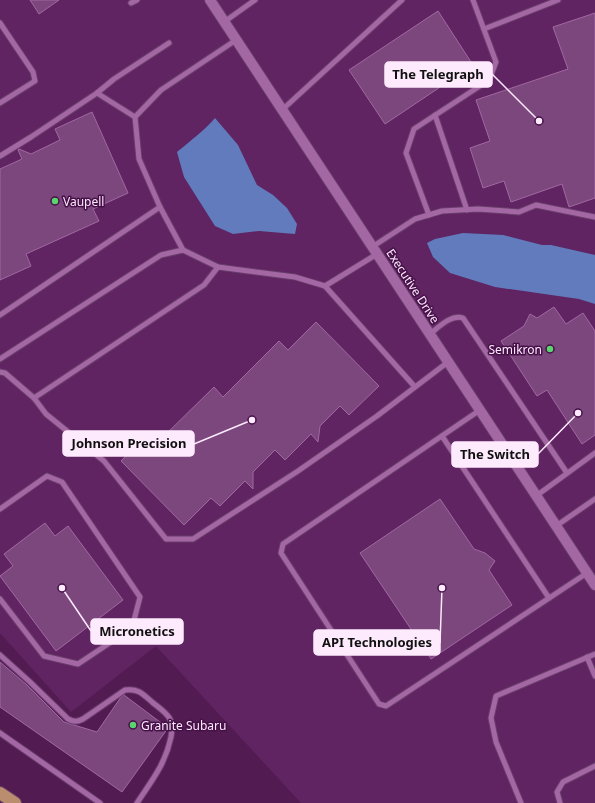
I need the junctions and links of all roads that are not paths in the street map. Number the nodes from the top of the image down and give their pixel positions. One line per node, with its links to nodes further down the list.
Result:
1 (210, 0): 6 (street, Executive Drive)
2 (255, 0): 6 (lane)
3 (402, 0): 13 (lane)
4 (474, 0): 8 (lane)
5 (558, 0): 8 (lane)
6 (224, 22): 9 (street, Executive Drive)
7 (0, 23): 12 (lane)
8 (484, 29): 14 (lane)
9 (236, 40): 13 (street, Executive Drive); 15 (lane)
10 (169, 43): 11 (lane)
11 (97, 93): 15 (lane); 16 (lane)
12 (0, 103)
13 (282, 110): 22 (street, Executive Drive)
14 (435, 115): 18 (lane); 19 (lane)
15 (135, 117): 17 (lane)
16 (0, 156)
17 (160, 207): 21 (lane); 25 (lane)
18 (467, 210): 19 (lane); 20 (lane)
19 (429, 215): 22 (lane)
20 (595, 217)
21 (183, 250): 23 (lane); 27 (lane)
22 (375, 250): 24 (lane); 26 (street, Executive Drive)
23 (218, 267): 24 (lane); 31 (lane)
24 (325, 286): 30 (lane)
25 (0, 315)
26 (430, 334): 28 (street, Executive Drive); 35 (lane)
27 (0, 359)
28 (448, 362): 30 (lane); 32 (street, Executive Drive)
29 (0, 372): 31 (lane)
30 (415, 387): 31 (lane)
31 (34, 398)
32 (480, 410): 33 (lane); 36 (street, Executive Drive)
33 (442, 436): 42 (lane); 42 (lane)
34 (595, 453): 35 (lane)
35 (567, 473): 36 (lane)
36 (536, 496): 39 (street, Executive Drive)
37 (595, 499): 39 (lane)
38 (0, 509): 43 (lane)
39 (556, 526): 40 (street, Executive Drive)
40 (587, 573): 41 (street, Executive Drive); 42 (lane)
41 (595, 585)
42 (549, 598)
43 (0, 599)
44 (595, 654): 46 (lane)
45 (0, 655): 53 (lane)
46 (587, 658): 47 (lane); 54 (lane)
47 (595, 676)
48 (0, 733): 52 (lane)
49 (595, 766): 55 (lane)
50 (0, 793): 51 (main road)
51 (14, 803)
52 (100, 803)
53 (137, 803)
54 (521, 803)
55 (560, 803)

